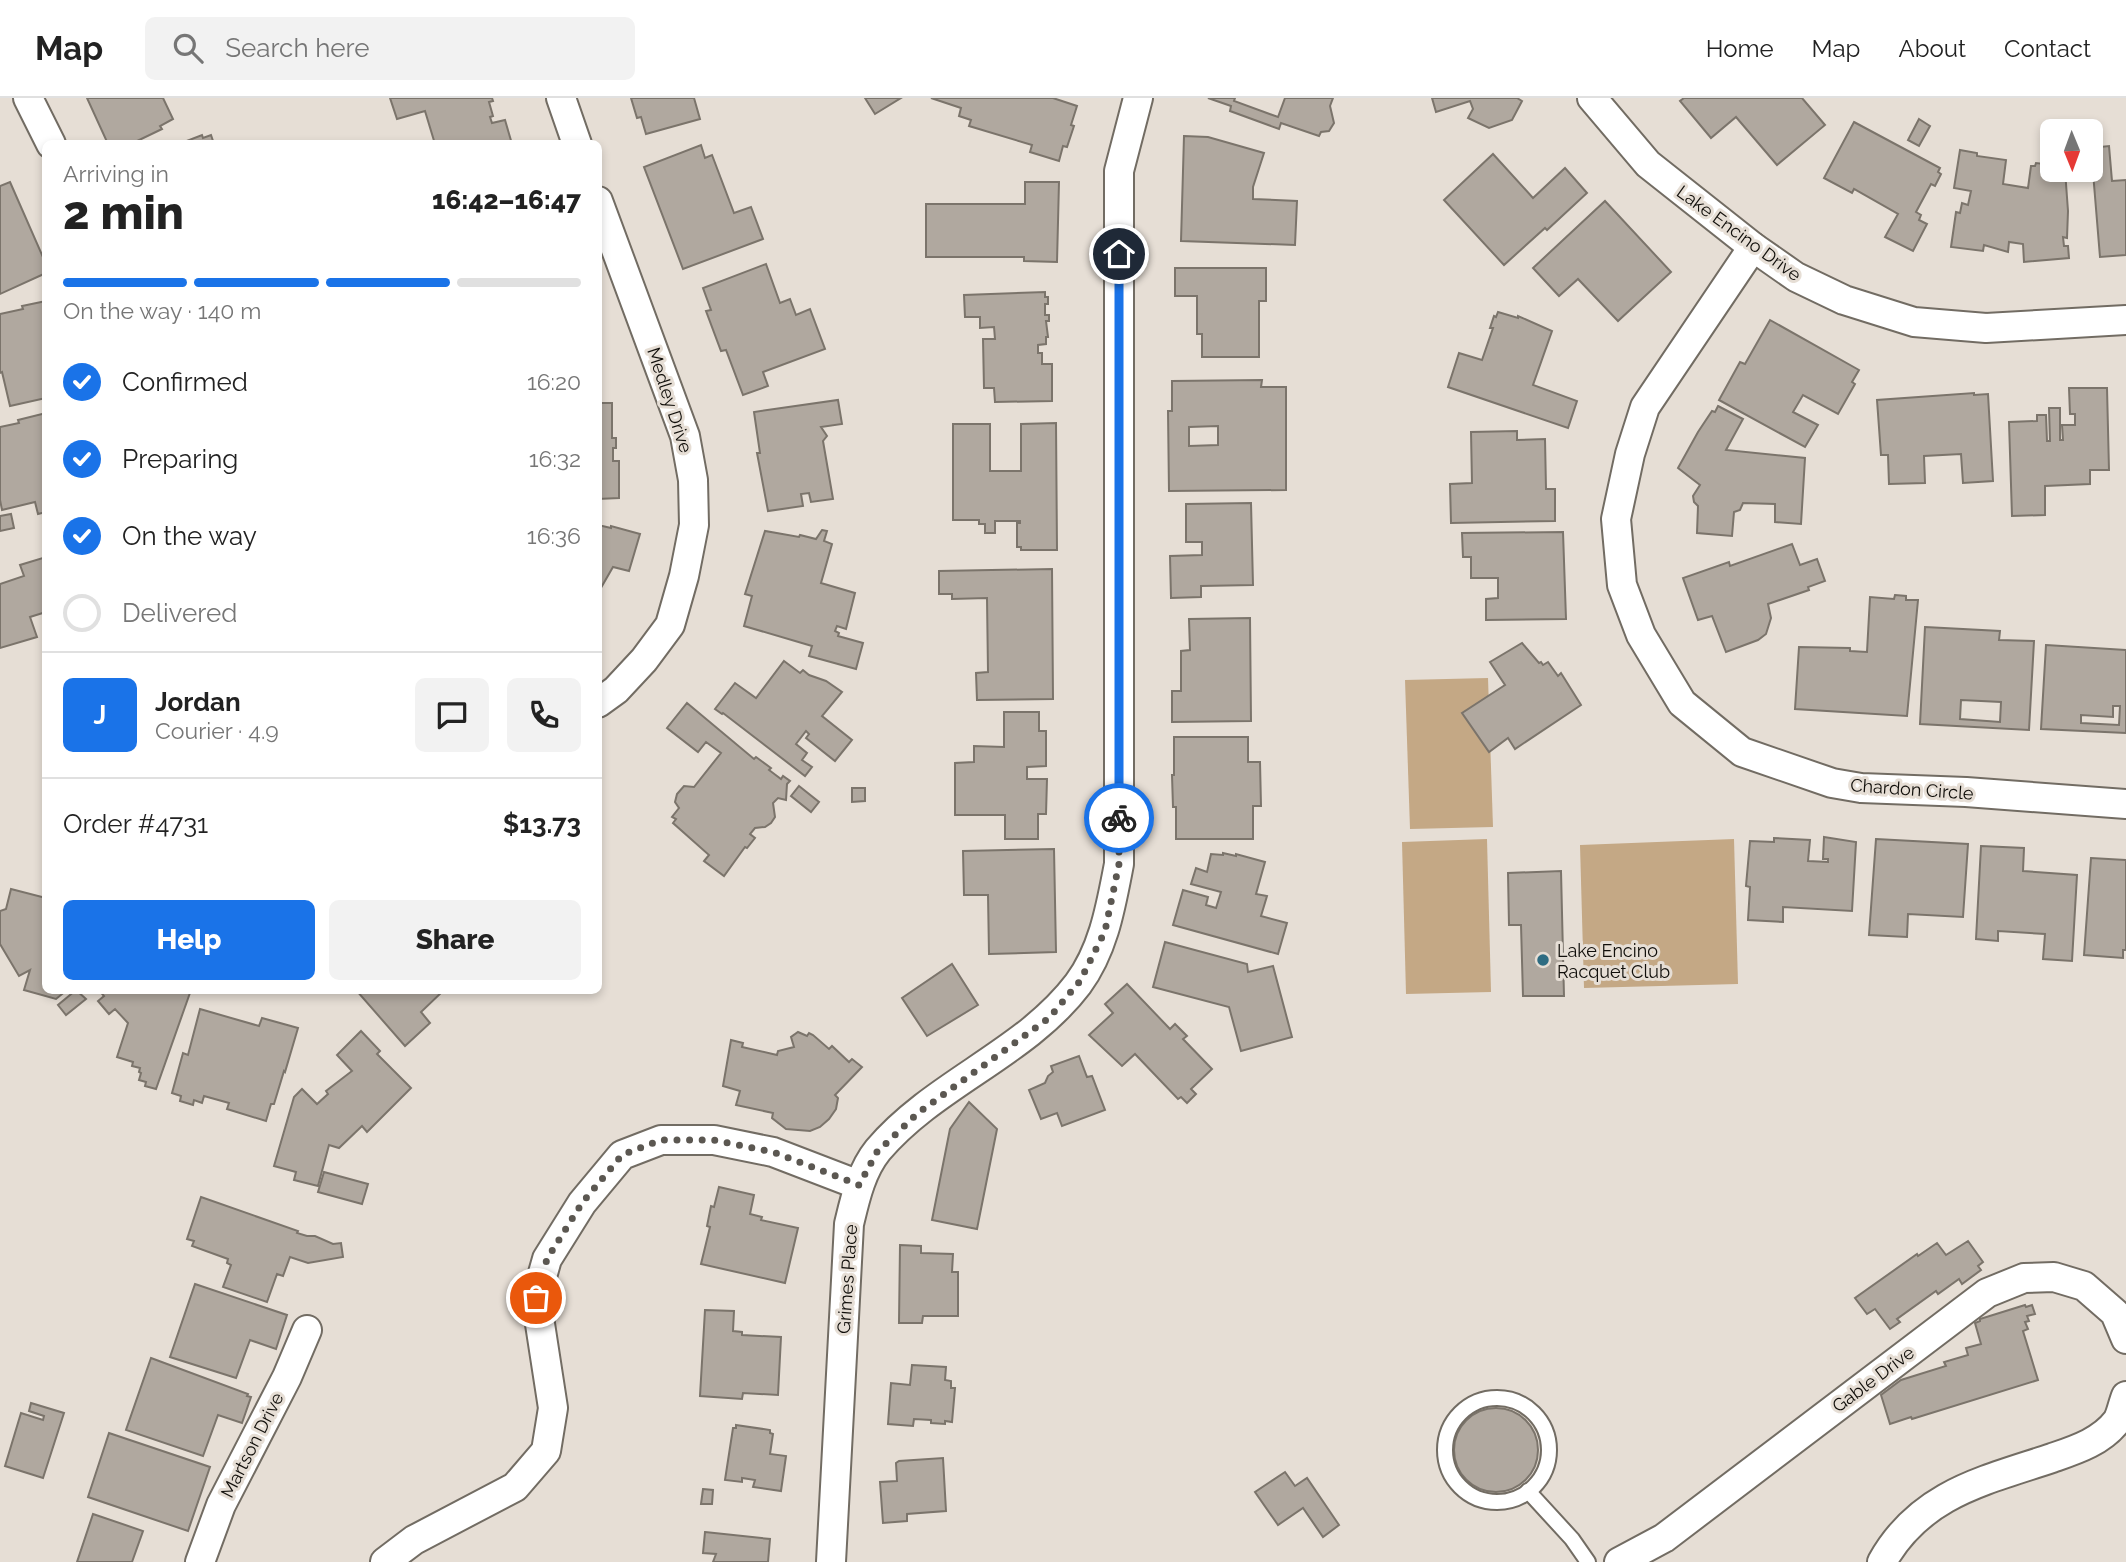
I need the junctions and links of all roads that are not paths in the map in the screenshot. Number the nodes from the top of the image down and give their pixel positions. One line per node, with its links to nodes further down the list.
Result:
1 (28, 98): 5 (street)
2 (561, 98): 6 (street)
3 (1138, 98): 12 (street, Grimes Place)
4 (1592, 98): 8 (street, Lake Encino Drive)
5 (49, 140)
6 (576, 140)
7 (602, 212): 10 (street, Medley Drive)
8 (1753, 247): 9 (street, Lake Encino Drive); 11 (street, Chardon Circle)
9 (2126, 320)
10 (602, 700)
11 (2126, 804)
12 (859, 1185): 18 (street); 19 (street, Grimes Place)
13 (307, 1330): 17 (street, Martson Drive)
14 (2126, 1339): 21 (street, Gable Drive)
15 (2126, 1396): 22 (street)
16 (1528, 1491): 16 (lane); 20 (lane)
17 (200, 1562)
18 (385, 1562)
19 (831, 1562)
20 (1588, 1562)
21 (1619, 1562)
22 (1882, 1562)

